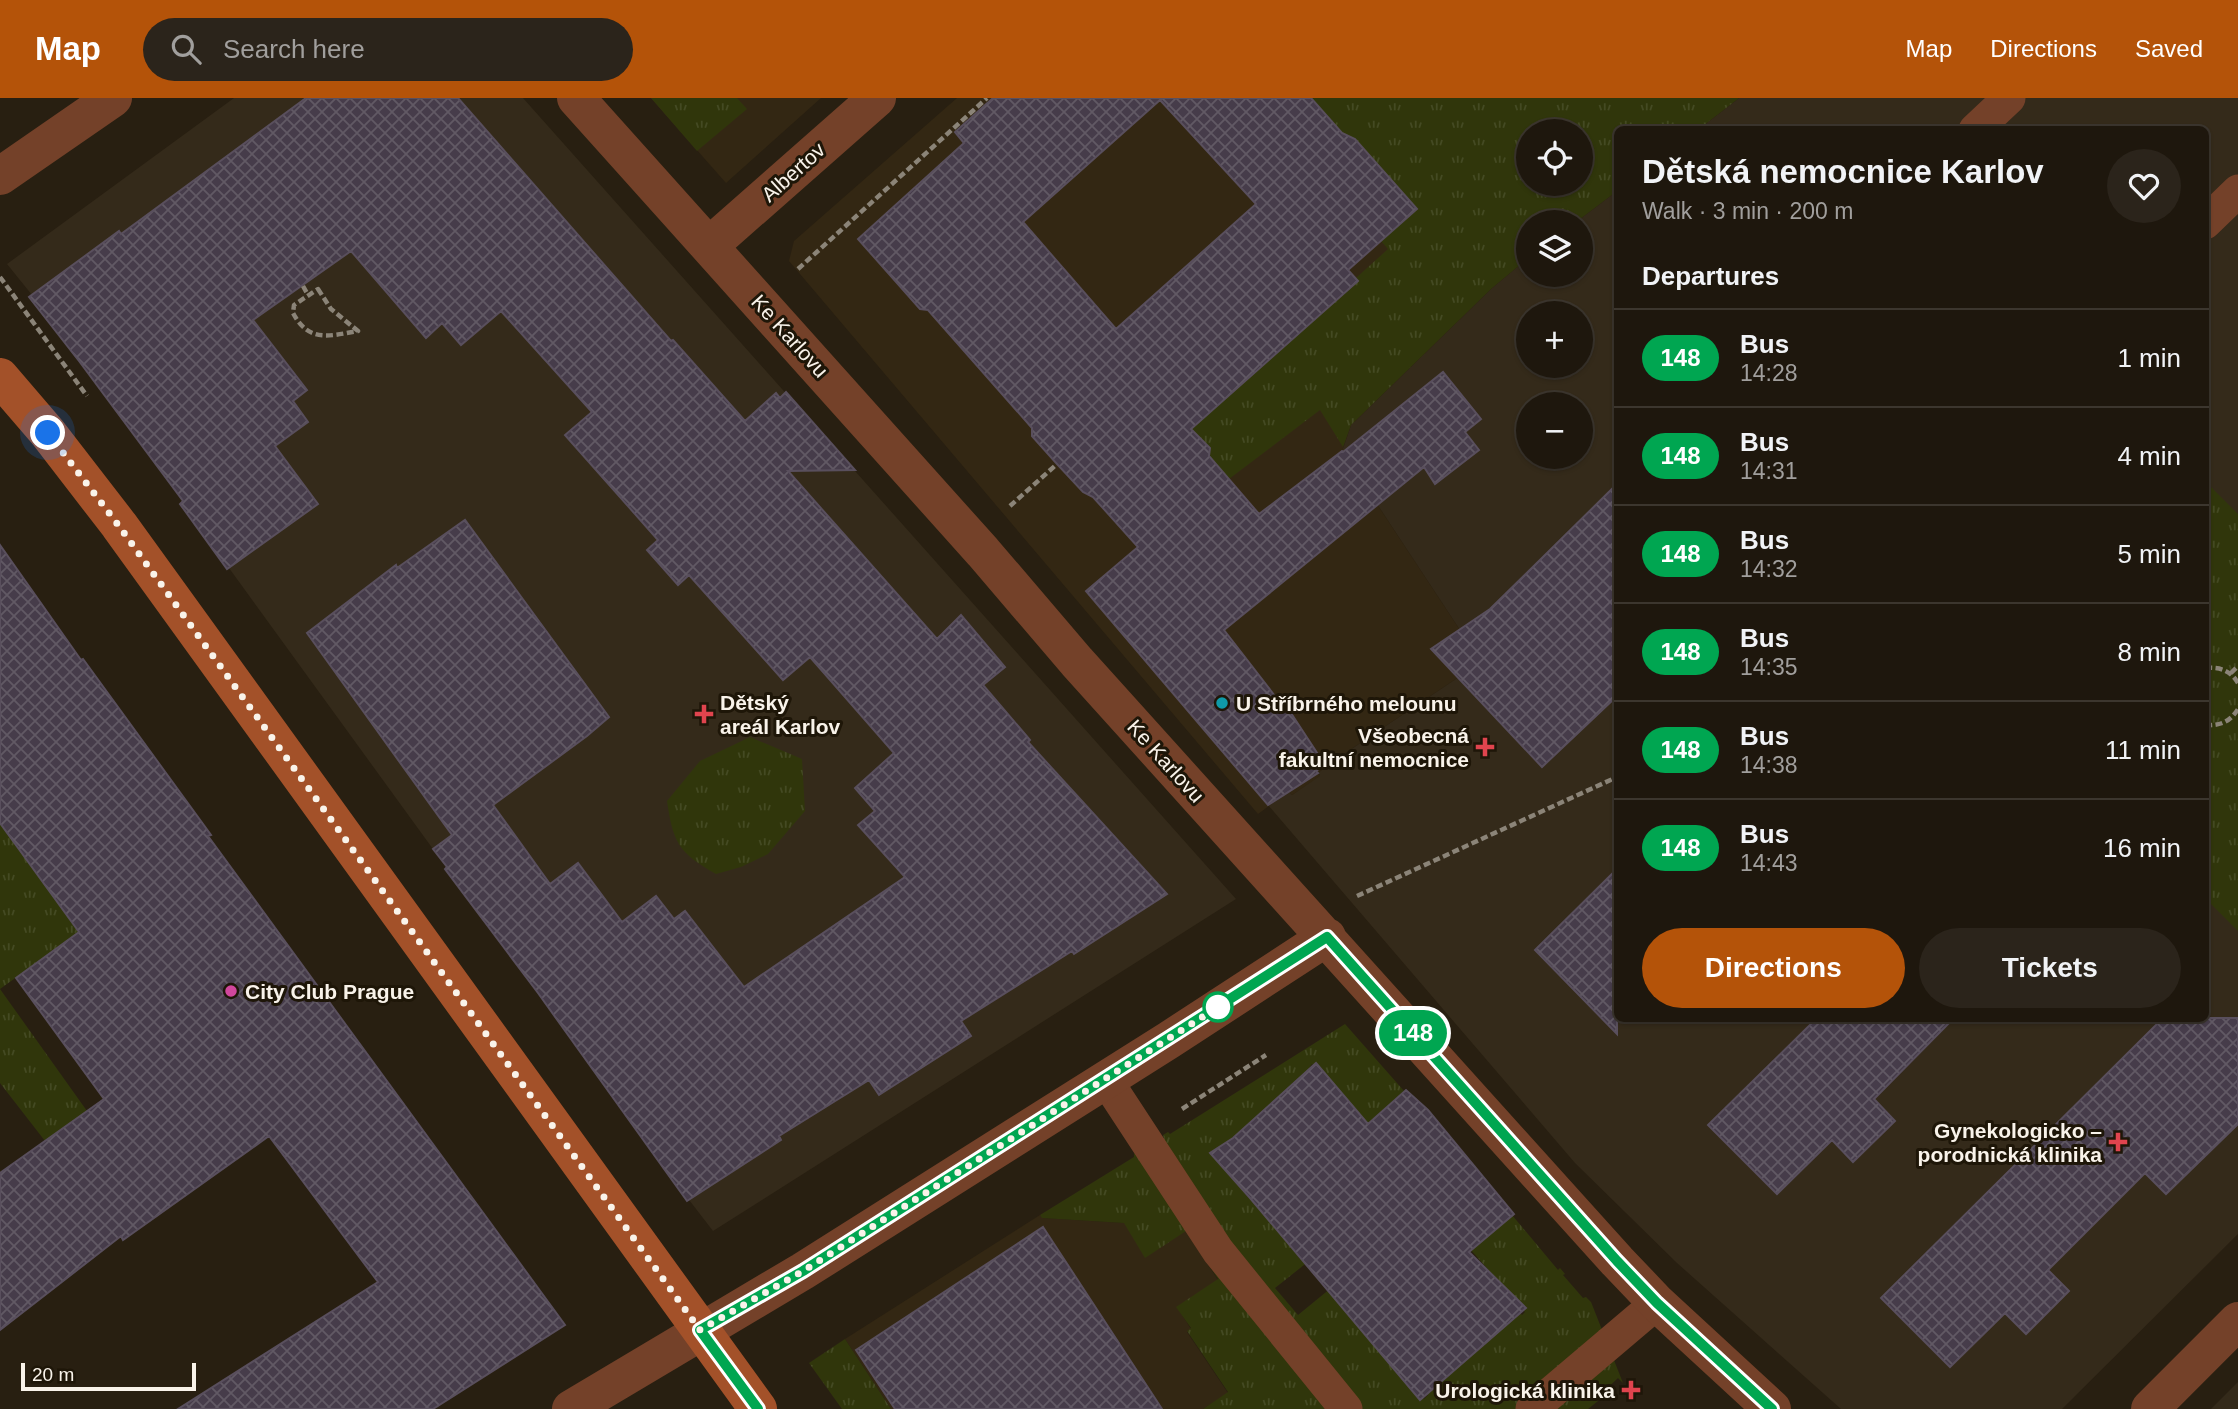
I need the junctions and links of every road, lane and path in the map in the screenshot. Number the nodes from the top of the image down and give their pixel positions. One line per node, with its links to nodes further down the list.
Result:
1 (113, 98): 7 (street)
2 (576, 98): 10 (street, Ke Karlovu)
3 (877, 98): 10 (street, Albertov)
4 (987, 98): 11 (path)
5 (2009, 98): 6 (lane)
6 (1979, 126)
7 (0, 176)
8 (2238, 191): 9 (lane)
9 (2209, 219)
10 (709, 246): 27 (street, Ke Karlovu)
11 (791, 275)
12 (303, 286): 13 (path)
13 (309, 295): 13 (path)
14 (0, 377): 33 (main road)
15 (1057, 464): 16 (path)
16 (1009, 507)
17 (2238, 666): 19 (path)
18 (2209, 668): 19 (path)
19 (2231, 673): 20 (path)
20 (2238, 683)
21 (2238, 709): 22 (path)
22 (2233, 716): 23 (path); 24 (path)
23 (2238, 721)
24 (2209, 725)
25 (1614, 778): 26 (path)
26 (1349, 900)
27 (1327, 937): 29 (street); 31 (street, Ke Karlovu)
28 (1266, 1055): 30 (path)
29 (1105, 1080): 33 (street); 36 (lane)
30 (1178, 1112)
31 (1657, 1303): 37 (lane); 38 (street, Ke Karlovu)
32 (2238, 1321): 39 (street)
33 (700, 1330): 34 (street); 35 (main road)
34 (571, 1409)
35 (758, 1409)
36 (1346, 1409)
37 (1532, 1409)
38 (1772, 1409)
39 (2150, 1409)

